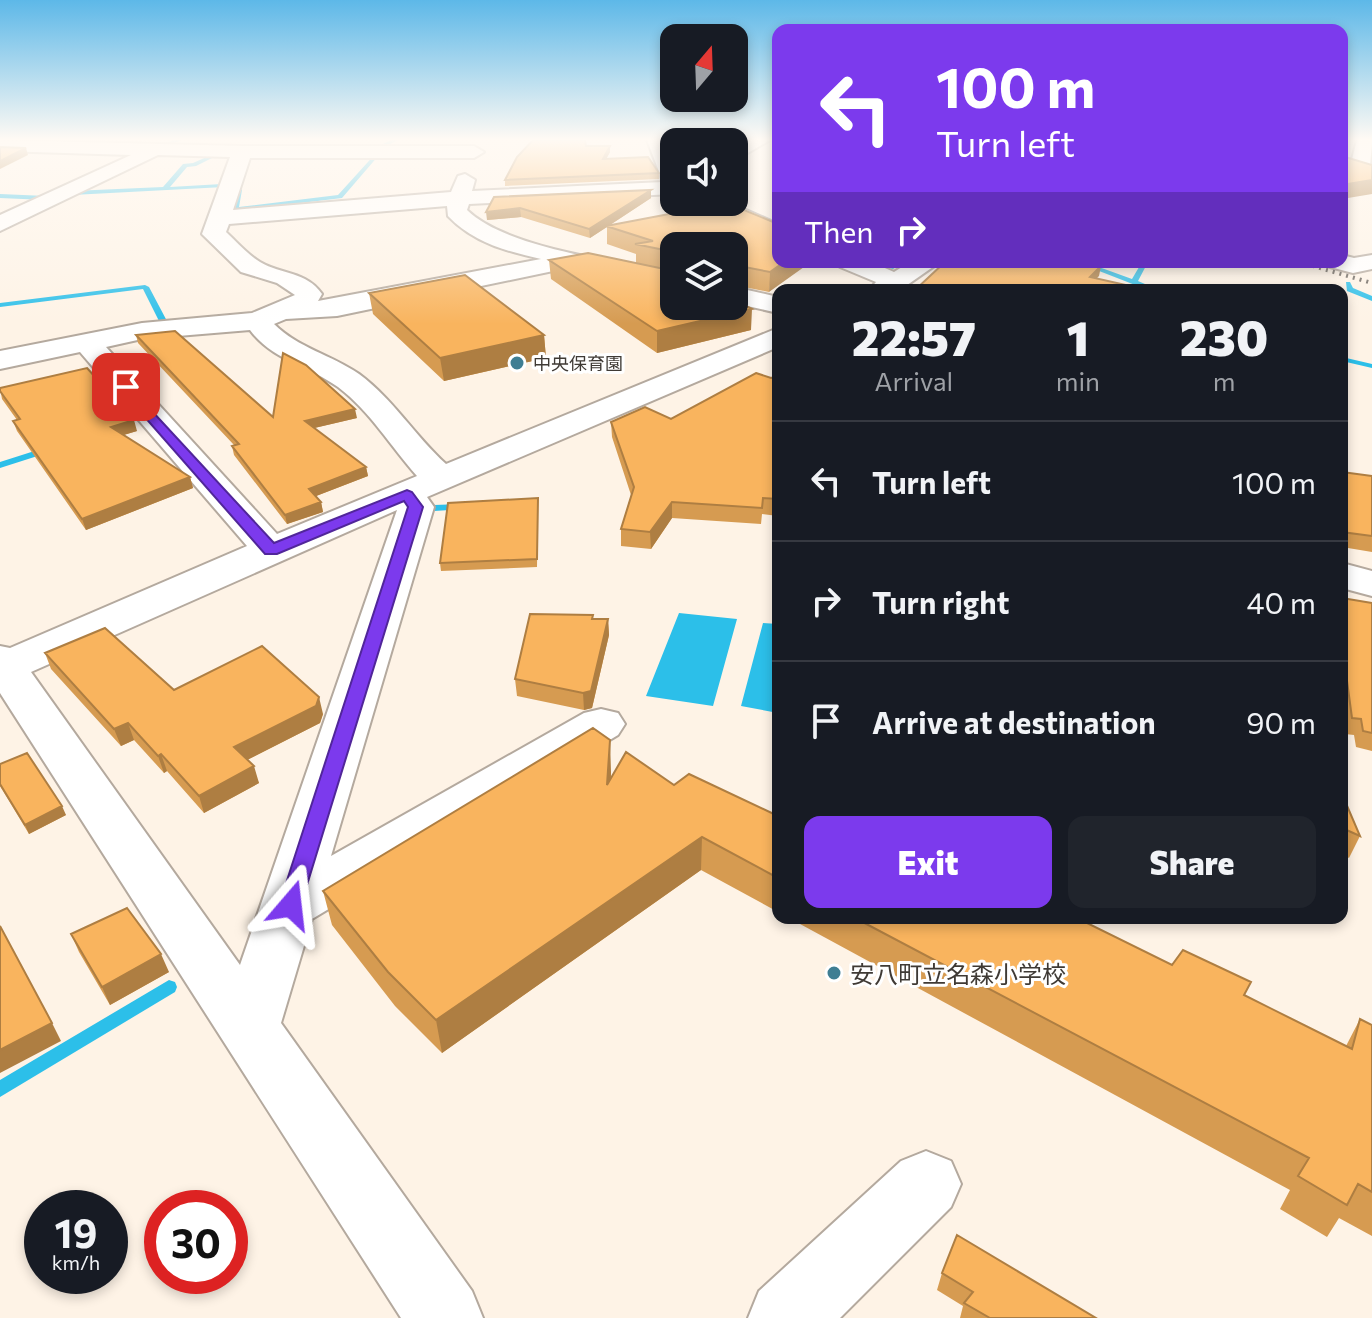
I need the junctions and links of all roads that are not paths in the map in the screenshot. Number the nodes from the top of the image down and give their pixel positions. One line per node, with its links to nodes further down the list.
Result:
1 (48, 202): 7 (street)
2 (227, 202): 6 (street)
3 (428, 202): 6 (street)
4 (458, 202): 9 (street)
5 (741, 216): 8 (street)
6 (222, 218): 18 (street)
7 (0, 224)
8 (772, 229)
9 (577, 259): 14 (street); 18 (street)
10 (1372, 262): 11 (street)
11 (1348, 265)
12 (862, 268): 15 (street)
13 (930, 274): 15 (street)
14 (660, 278)
15 (894, 283)
16 (748, 298): 17 (street)
17 (772, 304)
18 (270, 316): 20 (street); 22 (street)
19 (772, 340): 22 (street)
20 (86, 342): 21 (street); 23 (street)
21 (0, 360)
22 (425, 487): 23 (street); 28 (street)
23 (271, 550): 26 (street)
24 (1348, 577): 25 (street)
25 (1372, 584)
26 (2, 665): 29 (street)
27 (601, 724): 28 (street)
28 (291, 905): 29 (street)
29 (249, 1027): 31 (street)
30 (926, 1184): 32 (street)
31 (445, 1318)
32 (786, 1318)

